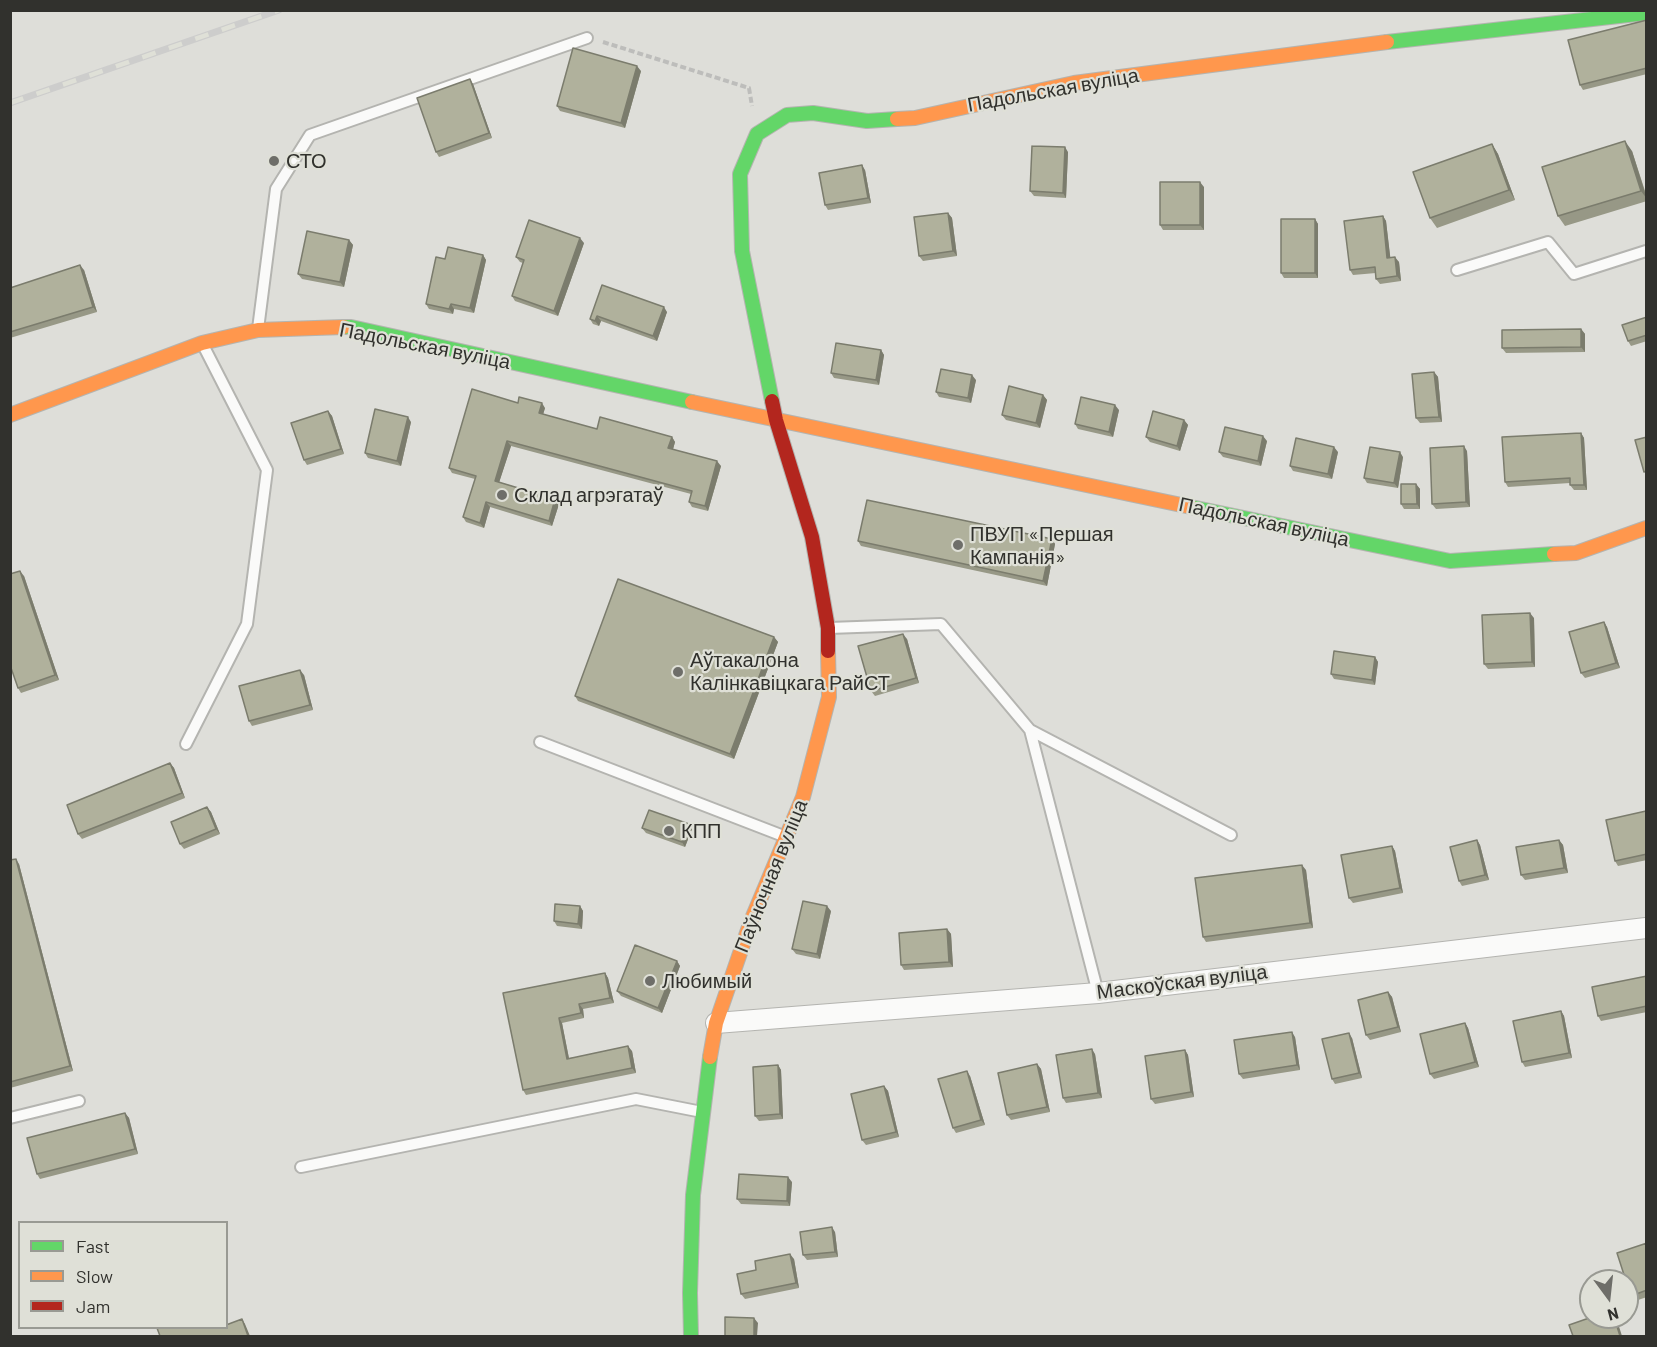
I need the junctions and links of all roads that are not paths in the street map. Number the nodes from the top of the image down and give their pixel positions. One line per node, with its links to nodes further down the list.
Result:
1 (1647, 13): 8 (street, Падольская вуліца)
2 (588, 38): 5 (lane)
3 (1647, 251): 4 (lane)
4 (1457, 270)
5 (258, 330): 6 (street, Падольская вуліца); 8 (street, Падольская вуліца)
6 (202, 343): 7 (street, Падольская вуліца); 13 (lane)
7 (10, 415)
8 (776, 420): 9 (street, Падольская вуліца); 10 (street, Паўночная вуліца)
9 (1647, 528)
10 (828, 628): 11 (lane); 15 (street, Паўночная вуліца)
11 (1030, 730): 14 (lane); 17 (lane)
12 (540, 742): 15 (lane)
13 (186, 744)
14 (1231, 835)
15 (786, 837): 18 (street, Паўночная вуліца)
16 (1647, 928): 17 (street, Маскоўская вуліца)
17 (1098, 993): 18 (street, Маскоўская вуліца)
18 (716, 1023): 20 (street, Паўночная вуліца)
19 (79, 1101): 21 (lane)
20 (702, 1112): 22 (lane); 23 (street, Паўночная вуліца)
21 (10, 1118)
22 (301, 1167)
23 (691, 1336)

